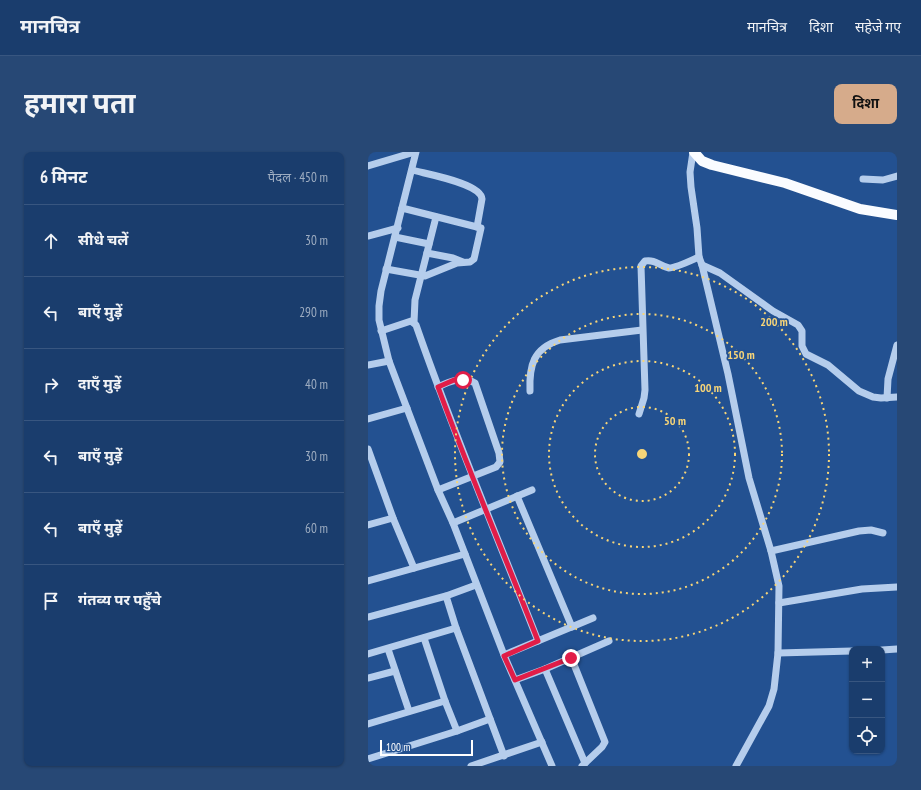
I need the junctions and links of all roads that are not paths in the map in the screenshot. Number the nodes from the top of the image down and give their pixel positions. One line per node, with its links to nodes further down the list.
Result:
1 (415, 152): 3 (street); 4 (street)
2 (693, 152): 8 (main road); 16 (street)
3 (368, 166)
4 (412, 170): 7 (street); 10 (street)
5 (897, 176): 6 (street)
6 (863, 179)
7 (402, 208): 9 (street); 11 (street)
8 (897, 215)
9 (436, 216): 10 (street); 14 (street)
10 (477, 227): 17 (street)
11 (398, 228): 12 (street); 13 (street)
12 (368, 236)
13 (395, 238): 14 (street); 19 (street)
14 (429, 244): 15 (street)
15 (427, 253): 17 (street); 20 (street)
16 (699, 256): 18 (street); 22 (street)
17 (462, 262): 20 (street)
18 (702, 265): 30 (street); 44 (street)
19 (386, 269): 20 (street); 23 (street)
20 (421, 276): 21 (street)
21 (414, 322): 23 (street); 27 (street)
22 (642, 330): 28 (street); 32 (street)
23 (381, 331): 25 (street)
24 (897, 345): 30 (street)
25 (389, 361): 26 (street); 31 (street)
26 (368, 365)
27 (438, 387): 35 (street); 35 (street)
28 (530, 391)
29 (897, 397): 30 (street)
30 (887, 398)
31 (407, 408): 33 (street); 36 (street)
32 (639, 414)
33 (368, 420)
34 (368, 449): 40 (street)
35 (472, 477): 36 (street); 39 (street)
36 (438, 490): 41 (street)
37 (532, 490): 38 (street)
38 (517, 496): 39 (street); 54 (street)
39 (486, 509): 41 (street); 57 (street)
40 (393, 518): 42 (street); 46 (street)
41 (453, 523): 45 (street)
42 (368, 525)
43 (883, 533): 44 (street)
44 (771, 551): 51 (street)
45 (465, 554): 46 (street); 48 (street)
46 (414, 568): 47 (street)
47 (368, 581)
48 (476, 585): 50 (street); 65 (street)
49 (897, 587): 51 (street)
50 (446, 596): 52 (street); 55 (street)
51 (779, 603): 63 (street)
52 (368, 617)
53 (593, 618): 54 (street)
54 (572, 627): 57 (street)
55 (456, 628): 56 (street); 73 (street)
56 (424, 638): 59 (street); 71 (street)
57 (538, 641): 65 (street)
58 (609, 641): 66 (street)
59 (388, 649): 64 (street); 68 (street)
60 (897, 649): 61 (street)
61 (885, 650)
62 (849, 651): 63 (street)
63 (778, 653): 82 (street)
64 (368, 654)
65 (504, 656): 70 (street)
66 (571, 658): 67 (street); 79 (street)
67 (545, 669): 70 (street); 79 (street)
68 (395, 671): 69 (street); 72 (street)
69 (368, 678)
70 (515, 680): 76 (street)
71 (445, 701): 72 (street); 75 (street)
72 (410, 711): 74 (street)
73 (490, 719): 75 (street); 77 (street)
74 (368, 724)
75 (457, 731): 78 (street)
76 (542, 742): 77 (street); 81 (street)
77 (504, 756): 80 (street)
78 (368, 759)
79 (583, 764)
80 (471, 766)
81 (552, 766)
82 (736, 766)

